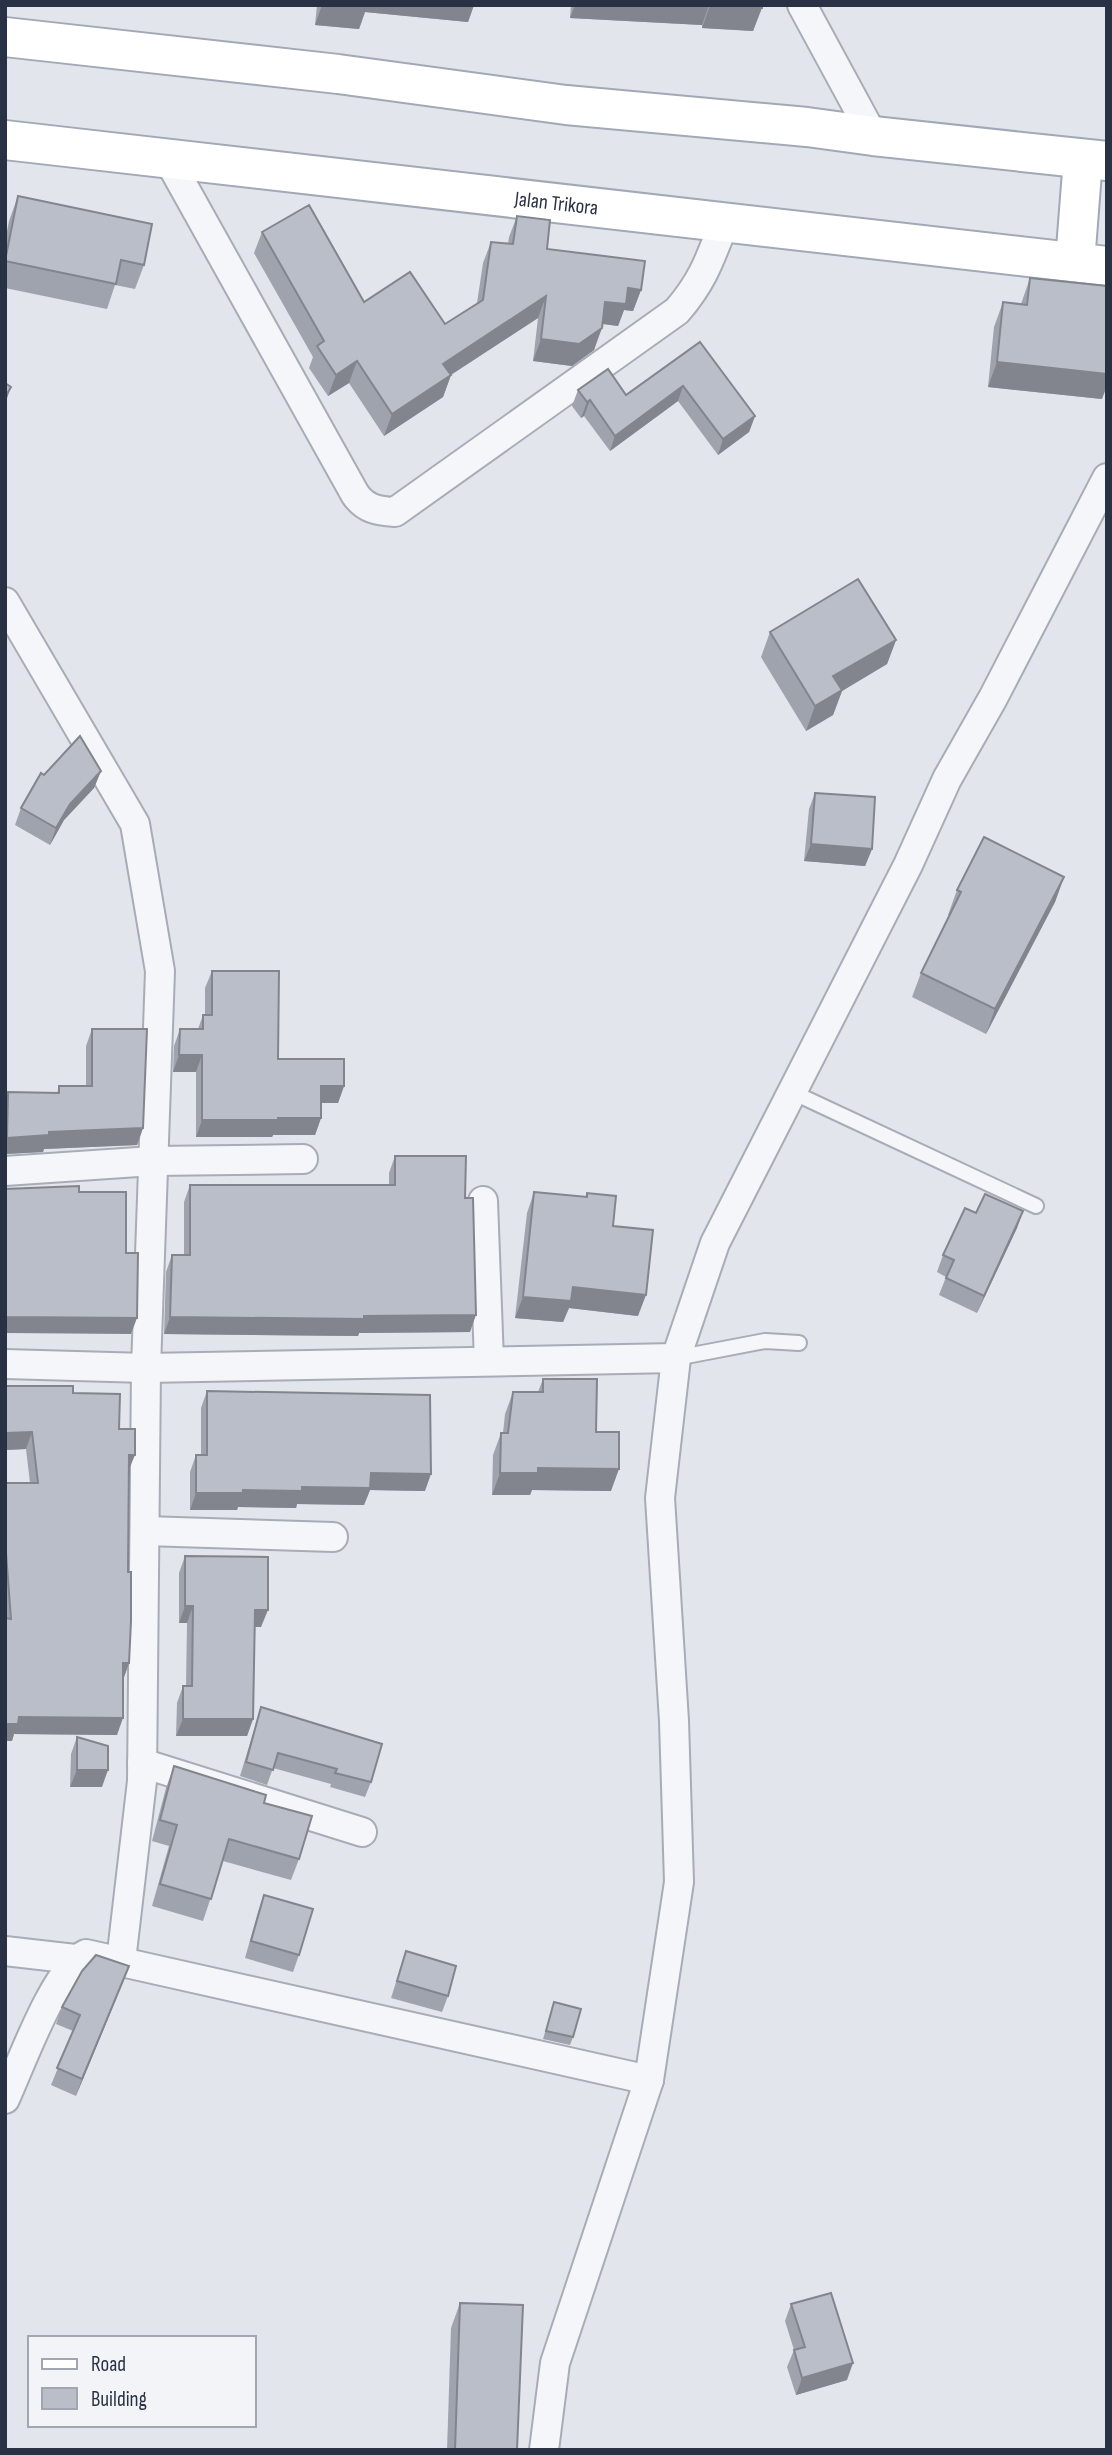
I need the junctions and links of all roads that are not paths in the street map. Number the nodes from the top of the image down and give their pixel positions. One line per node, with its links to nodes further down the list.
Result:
1 (802, 5): 3 (street)
2 (5, 37): 3 (main road)
3 (873, 136): 6 (main road)
4 (5, 140): 5 (main road, Jalan Trikora)
5 (167, 157): 7 (main road, Jalan Trikora); 7 (street)
6 (1095, 160): 8 (main road)
7 (724, 223): 8 (main road, Jalan Trikora)
8 (1091, 264)
9 (1107, 478): 11 (street)
10 (5, 601): 13 (street)
11 (792, 1092): 16 (lane); 18 (street)
12 (303, 1159): 13 (street)
13 (153, 1161): 14 (street); 21 (street)
14 (5, 1171)
15 (483, 1201): 19 (street)
16 (1036, 1206)
17 (799, 1343): 18 (lane)
18 (676, 1358): 19 (street); 29 (street)
19 (489, 1361): 21 (street)
20 (5, 1364): 21 (street)
21 (146, 1368): 22 (street)
22 (145, 1531): 23 (street); 24 (street)
23 (333, 1537)
24 (142, 1763): 25 (street); 28 (street)
25 (362, 1832)
26 (5, 1951): 27 (street)
27 (75, 1959): 28 (street); 30 (street)
28 (121, 1961): 29 (street)
29 (649, 2080): 31 (street)
30 (5, 2099)
31 (544, 2450)

